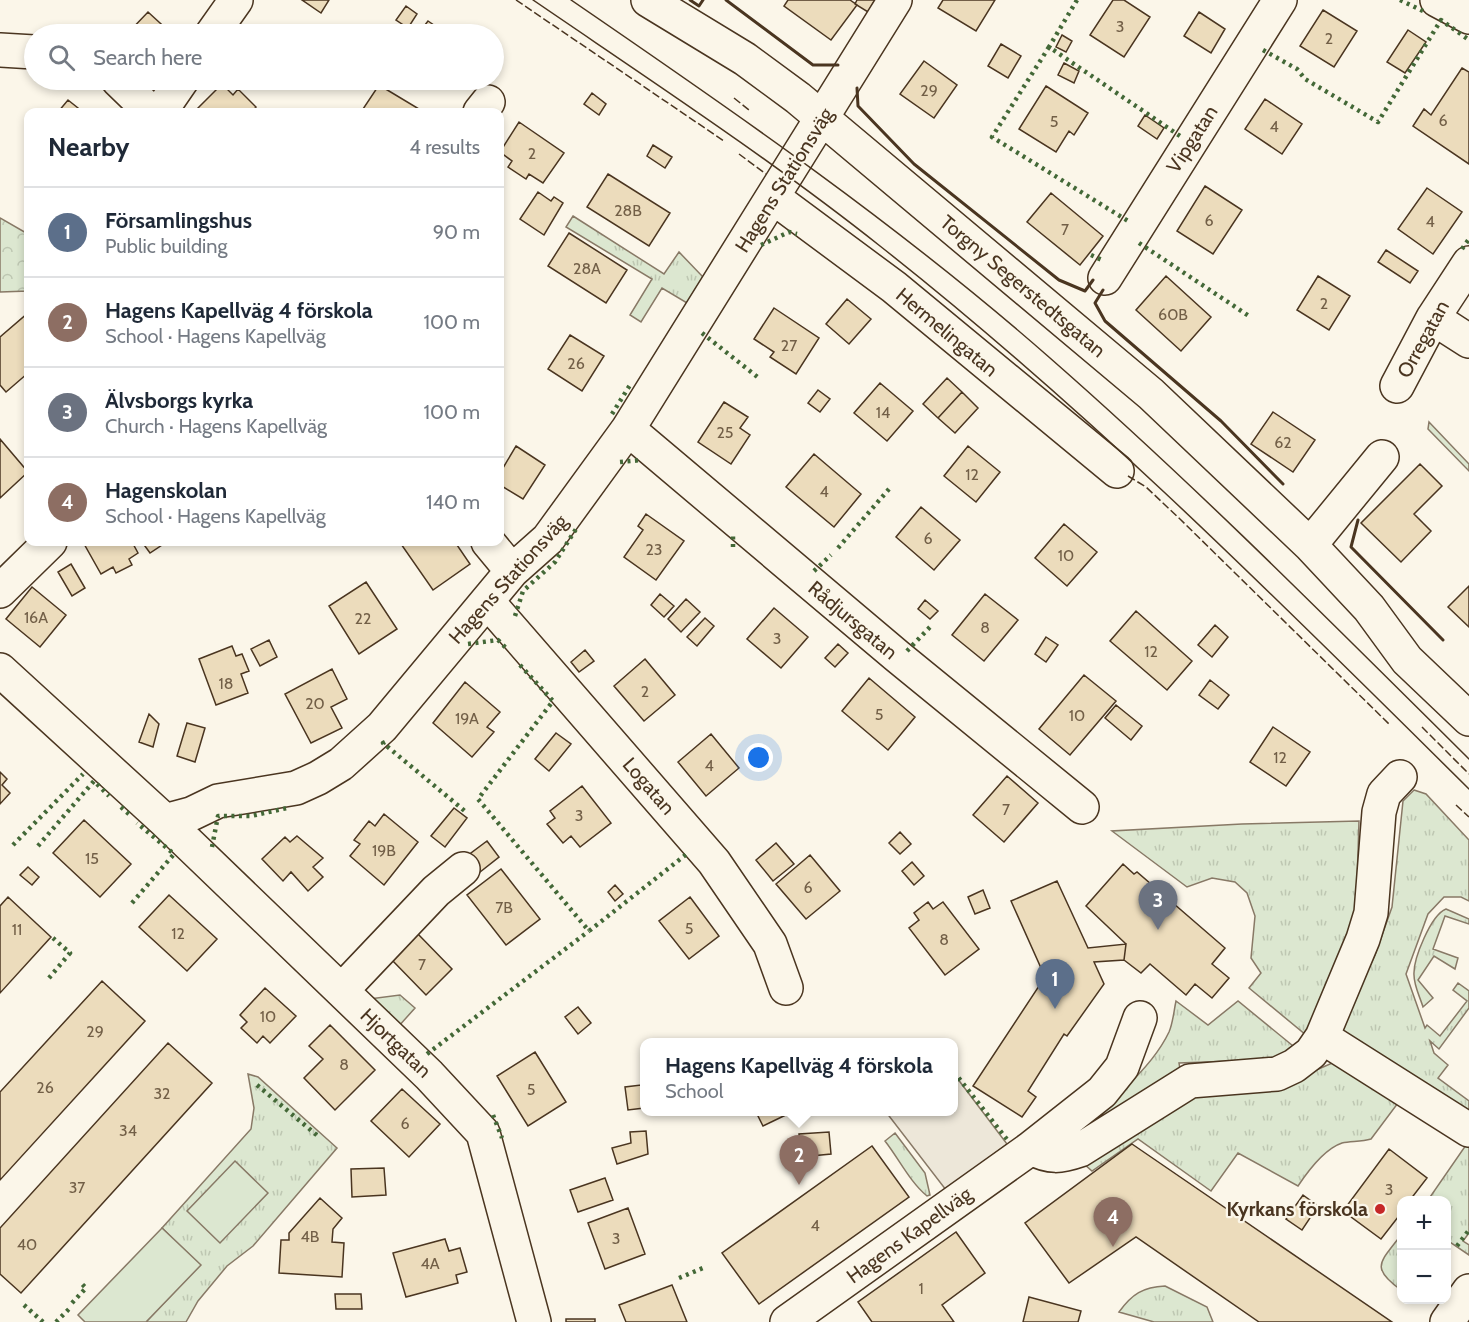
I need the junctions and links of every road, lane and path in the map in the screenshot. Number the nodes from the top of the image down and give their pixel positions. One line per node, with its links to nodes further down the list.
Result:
1 (236, 0): 7 (street)
2 (648, 0): 14 (street, Torgny Segerstedtsgatan)
3 (895, 0): 14 (street, Hagens Stationsväg)
4 (1280, 0): 17 (street, Vipgatan)
5 (1437, 0): 6 (street)
6 (1469, 17)
7 (219, 24)
8 (0, 51): 9 (street)
9 (24, 52)
10 (128, 90): 12 (street)
11 (175, 90): 13 (street)
12 (147, 108)
13 (163, 108)
14 (822, 117): 15 (street, Hagens Stationsväg); 24 (street, Torgny Segerstedtsgatan)
15 (774, 198): 21 (street, Hagens Stationsväg); 23 (street, Hermelingatan)
16 (1469, 263): 18 (street, Orregatan)
17 (1105, 278)
18 (1433, 318): 19 (street); 20 (street, Orregatan)
19 (1469, 341)
20 (1397, 386)
21 (628, 429): 27 (street, Hagens Stationsväg); 35 (street, Rådjursgatan)
22 (1383, 457): 24 (street)
23 (1117, 471)
24 (1310, 545): 30 (street, Torgny Segerstedtsgatan)
25 (46, 546): 28 (street)
26 (492, 546): 27 (street)
27 (512, 571): 29 (street, Hagens Stationsväg)
28 (0, 591)
29 (487, 601): 36 (street, Hagens Stationsväg); 38 (street, Logatan)
30 (1369, 608): 32 (street, Torgny Segerstedtsgatan); 33 (street, Torgny Segerstedtsgatan)
31 (0, 670): 36 (street)
32 (1469, 689)
33 (1469, 719)
34 (1400, 777): 41 (street)
35 (1082, 807)
36 (165, 821): 39 (street, Hjortgatan)
37 (463, 869): 39 (street)
38 (786, 988)
39 (342, 990): 45 (street, Hjortgatan)
40 (1140, 1018): 43 (street, Hagens Kapellväg)
41 (1322, 1037): 42 (street); 43 (street)
42 (1469, 1130)
43 (1031, 1148): 46 (street, Hagens Kapellväg)
44 (1469, 1291): 47 (street)
45 (534, 1322)
46 (787, 1322)
47 (1447, 1322)

